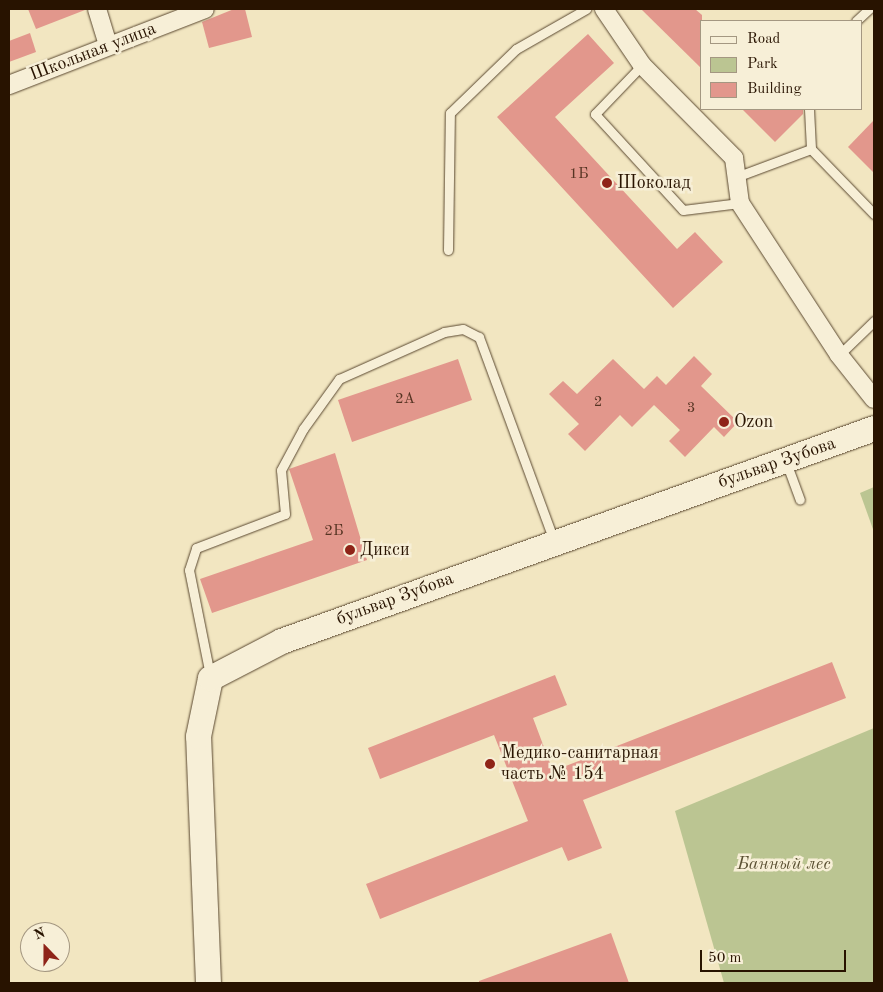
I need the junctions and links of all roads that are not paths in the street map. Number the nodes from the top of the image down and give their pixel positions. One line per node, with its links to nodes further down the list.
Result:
1 (97, 9): 7 (street)
2 (205, 9): 7 (street, Школьная улица)
3 (586, 9): 15 (lane)
4 (604, 9): 8 (street)
5 (869, 9): 6 (lane)
6 (857, 20)
7 (108, 44): 9 (street, Школьная улица)
8 (642, 65): 12 (street); 13 (lane)
9 (9, 85)
10 (809, 110): 11 (lane)
11 (811, 149): 12 (lane); 14 (lane)
12 (736, 178): 13 (street)
13 (740, 203): 17 (street)
14 (874, 214)
15 (448, 250)
16 (874, 321): 17 (lane)
17 (840, 355): 18 (street)
18 (874, 399)
19 (874, 428): 20 (street, бульвар Зубова)
20 (786, 460): 21 (lane); 22 (street, бульвар Зубова)
21 (800, 500)
22 (554, 541): 23 (street, бульвар Зубова); 23 (lane)
23 (210, 678): 24 (street)
24 (208, 983)

